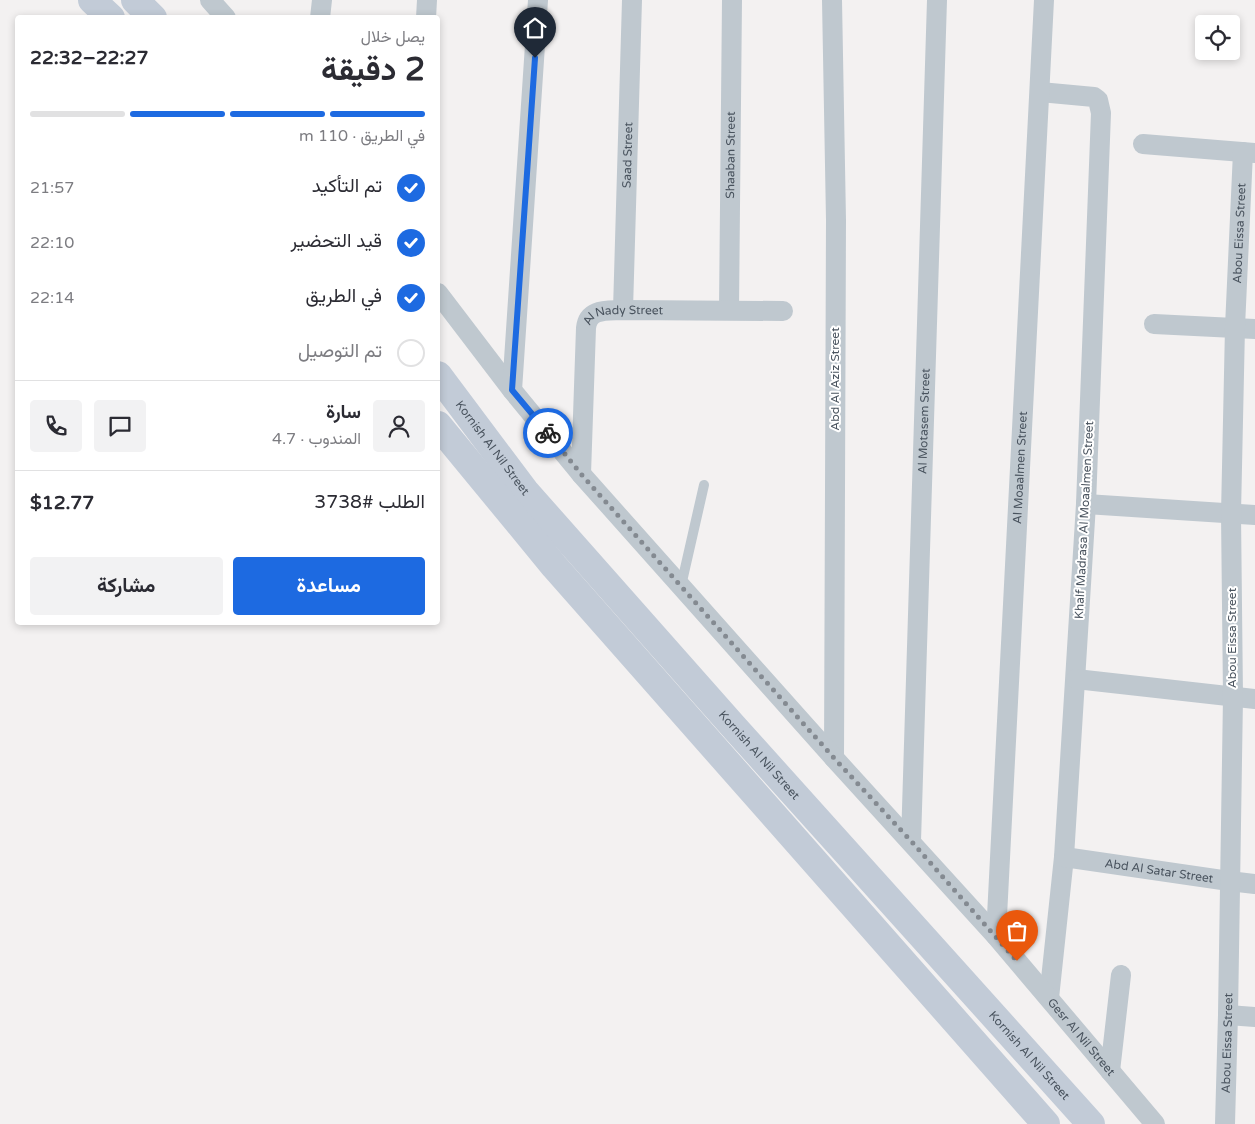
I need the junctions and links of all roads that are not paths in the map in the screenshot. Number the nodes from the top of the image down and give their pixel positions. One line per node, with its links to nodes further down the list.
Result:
1 (92, 0): 11 (main road)
2 (135, 0): 12 (main road)
3 (322, 0): 13 (street)
4 (427, 0): 14 (street)
5 (538, 0): 25 (street)
6 (632, 0): 19 (street, Saad Street)
7 (732, 0): 20 (street, Shaaban Street)
8 (832, 0): 36 (street, Abd Al Aziz Street)
9 (937, 0): 37 (street, Al Motasem Street)
10 (1044, 0): 15 (street, Al Moaalmen Street)
11 (108, 15)
12 (150, 15)
13 (320, 15)
14 (426, 15)
15 (1040, 92): 29 (street, Khalf Madrasa Al Moaalmen Street); 41 (street, Al Moaalmen Street)
16 (1143, 144): 17 (street)
17 (1249, 152): 23 (street, Abou Eissa Street)
18 (440, 296): 25 (street, Gesr Al Nil Street)
19 (623, 310): 20 (street, Al Nady Street); 27 (street, Al Nady Street)
20 (729, 310): 21 (street, Al Nady Street)
21 (783, 311)
22 (1154, 324): 23 (street)
23 (1245, 328): 30 (street, Abou Eissa Street)
24 (440, 378): 48 (main road, Kornish Al Nil Street)
25 (512, 390): 27 (street, Gesr Al Nil Street)
26 (440, 427): 47 (main road)
27 (581, 474): 32 (street, Gesr Al Nil Street)
28 (704, 485): 32 (lane)
29 (1086, 504): 30 (street); 33 (street, Khalf Madrasa Al Moaalmen Street)
30 (1231, 514): 31 (street); 34 (street, Abou Eissa Street)
31 (1255, 515)
32 (681, 586): 36 (street, Gesr Al Nil Street)
33 (1076, 679): 34 (street); 38 (street, Khalf Madrasa Al Moaalmen Street)
34 (1233, 697): 35 (street); 39 (street, Abou Eissa Street)
35 (1255, 699)
36 (834, 758): 37 (street, Gesr Al Nil Street)
37 (911, 841): 41 (street, Gesr Al Nil Street)
38 (1064, 857): 39 (street, Abd Al Satar Street); 43 (street, Khalf Madrasa Al Moaalmen Street)
39 (1229, 882): 40 (street, Abd Al Satar Street); 44 (street, Abou Eissa Street)
40 (1255, 884)
41 (996, 936): 43 (street, Gesr Al Nil Street)
42 (1121, 975): 46 (street)
43 (1049, 998): 46 (street, Gesr Al Nil Street)
44 (1228, 1015): 45 (street); 50 (street, Abou Eissa Street)
45 (1255, 1017)
46 (1110, 1071): 49 (street, Gesr Al Nil Street)
47 (1046, 1124)
48 (1091, 1124)
49 (1155, 1124)
50 (1225, 1124)

